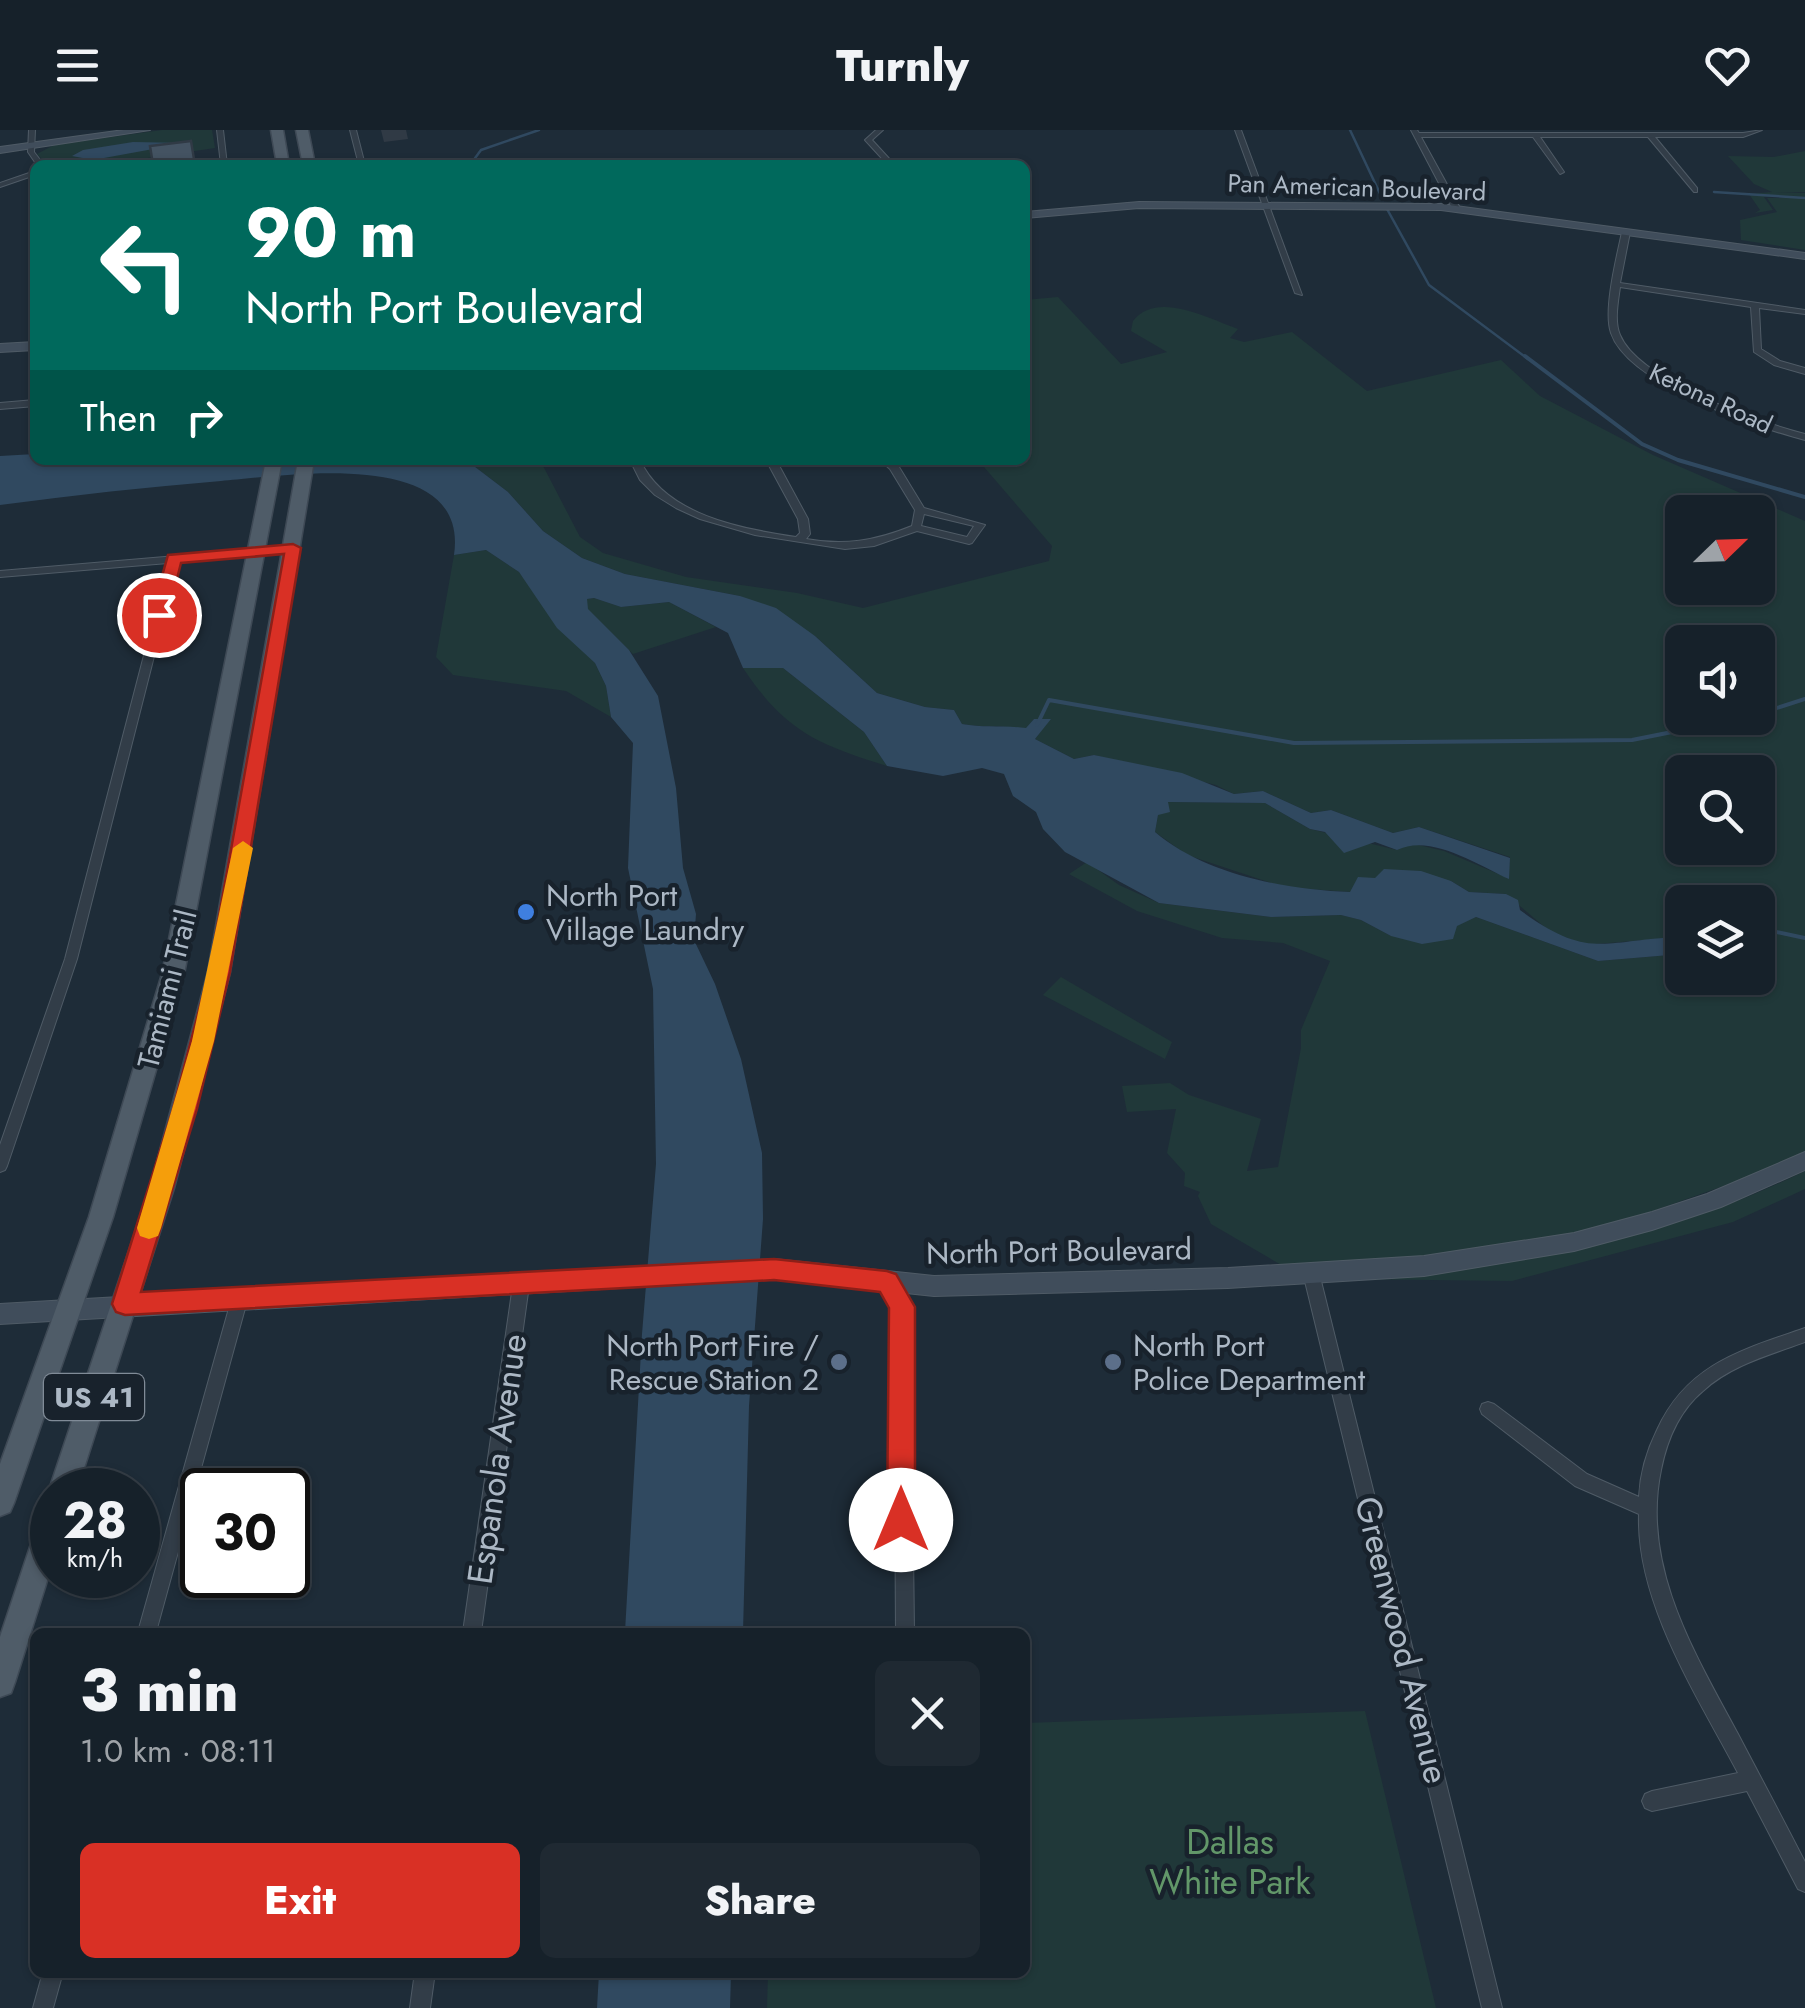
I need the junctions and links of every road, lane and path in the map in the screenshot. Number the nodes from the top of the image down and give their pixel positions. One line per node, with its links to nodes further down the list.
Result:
1 (32, 130): 14 (street)
2 (121, 130): 14 (street)
3 (145, 130): 14 (street)
4 (220, 130): 17 (street)
5 (277, 130): 18 (main road)
6 (302, 130): 19 (main road)
7 (353, 130): 20 (street)
8 (880, 130): 21 (street)
9 (1238, 130): 26 (street)
10 (1759, 130): 13 (street)
11 (1416, 133): 12 (street); 27 (street)
12 (1535, 135): 13 (street); 22 (street)
13 (1650, 136): 25 (street)
14 (30, 144): 15 (street); 16 (street)
15 (0, 148)
16 (36, 160)
17 (223, 160)
18 (282, 160)
19 (308, 160)
20 (361, 160)
21 (887, 160)
22 (1560, 172)
23 (30, 175): 24 (street)
24 (0, 185)
25 (1694, 190)
26 (1266, 204): 27 (street, Pan American Boulevard); 28 (street, Pan American Boulevard); 32 (street)
27 (1456, 208): 29 (street, Pan American Boulevard)
28 (1030, 214)
29 (1626, 232): 30 (street, Pan American Boulevard); 31 (street, Ketona Road)
30 (1805, 256)
31 (1619, 285): 33 (street); 40 (street, Ketona Road)
32 (1298, 293)
33 (1755, 305): 34 (street); 37 (street)
34 (1805, 312)
35 (30, 346): 36 (street)
36 (0, 348)
37 (1805, 371)
38 (30, 403): 39 (street)
39 (0, 406)
40 (1805, 437)
41 (273, 465): 50 (main road, Tamiami Trail / US 41)
42 (305, 465): 49 (main road, Tamiami Trail / US 41)
43 (637, 465): 48 (street)
44 (774, 465): 48 (street)
45 (891, 465): 46 (street)
46 (920, 510): 47 (street); 47 (street)
47 (916, 528): 48 (street)
48 (798, 540)
49 (293, 548): 50 (street); 59 (main road, Tamiami Trail / US 41)
50 (257, 552): 51 (street); 60 (main road, Tamiami Trail / US 41)
51 (174, 559): 52 (street); 54 (street)
52 (0, 574)
53 (1805, 1162): 55 (street, North Port Boulevard)
54 (0, 1166)
55 (1310, 1273): 56 (street, North Port Boulevard); 79 (street, Greenwood Avenue)
56 (887, 1282): 57 (street, North Port Boulevard); 70 (street)
57 (521, 1285): 58 (street, North Port Boulevard); 69 (street, Espanola Avenue)
58 (238, 1301): 59 (street, North Port Boulevard); 68 (street)
59 (125, 1304): 60 (street, North Port Boulevard); 64 (main road, Tamiami Trail / US 41)
60 (69, 1310): 61 (street, North Port Boulevard); 65 (main road, Tamiami Trail / US 41)
61 (0, 1314)
62 (1805, 1335): 66 (street)
63 (1488, 1409): 66 (street)
64 (71, 1468)
65 (0, 1503)
66 (1645, 1508): 72 (street)
67 (30, 1590): 71 (main road)
68 (148, 1628)
69 (473, 1628)
70 (904, 1628)
71 (0, 1682)
72 (1752, 1780): 73 (street); 74 (street)
73 (1652, 1801)
74 (1805, 1882)
75 (51, 1978): 77 (street)
76 (423, 1978): 78 (street)
77 (43, 2008)
78 (420, 2008)
79 (1492, 2008)

